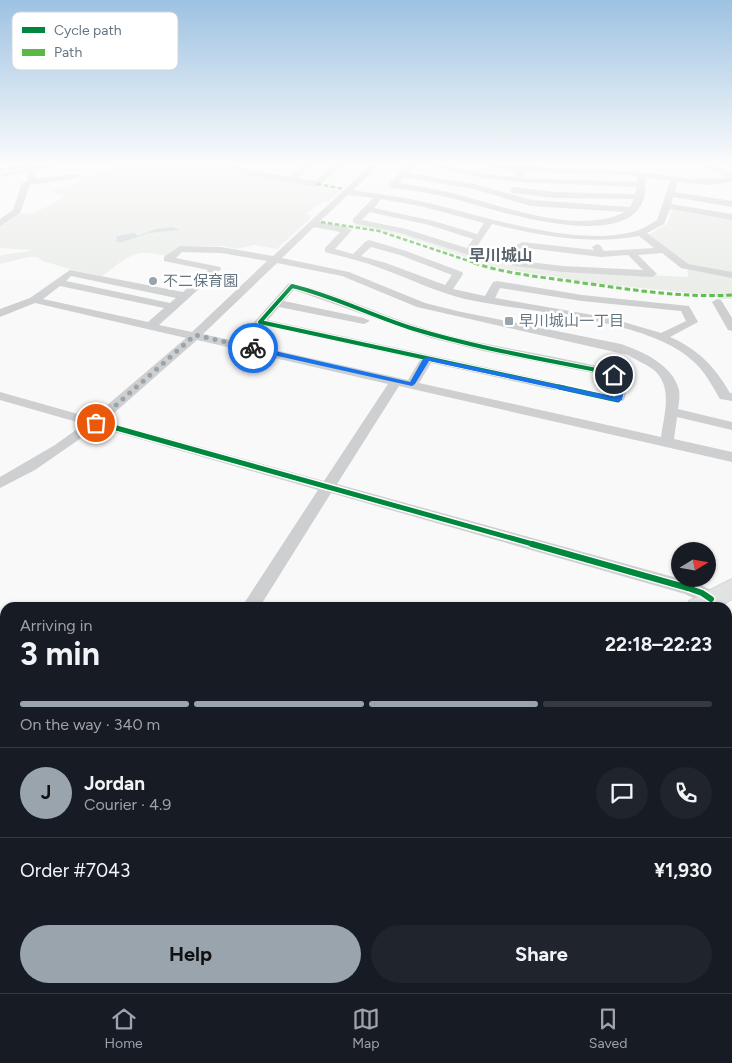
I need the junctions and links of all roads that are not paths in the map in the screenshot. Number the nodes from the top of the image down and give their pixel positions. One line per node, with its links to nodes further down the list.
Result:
1 (17, 211): 12 (street)
2 (326, 211): 13 (street)
3 (366, 211): 15 (street)
4 (379, 211): 15 (street)
5 (451, 211): 11 (street)
6 (512, 211): 7 (street)
7 (632, 211)
8 (665, 211): 14 (street)
9 (699, 211): 10 (street)
10 (732, 217)
11 (489, 222): 15 (street); 16 (street)
12 (0, 223)
13 (312, 224): 21 (street); 22 (street)
14 (641, 233): 16 (street); 17 (street)
15 (478, 237)
16 (594, 238): 20 (street)
17 (664, 250): 19 (street); 24 (street)
18 (236, 253): 22 (street); 23 (street); 23 (street)
19 (631, 253): 20 (street); 20 (street)
20 (601, 254)
21 (355, 257): 26 (street); 26 (street)
22 (274, 260): 35 (street); 39 (street)
23 (216, 269): 27 (street)
24 (732, 275)
25 (58, 282): 27 (street); 29 (street); 33 (street)
26 (447, 290): 28 (street)
27 (185, 296): 33 (street)
28 (466, 296): 30 (street); 35 (street)
29 (34, 300): 34 (street); 37 (street)
30 (488, 300): 40 (street); 40 (street)
31 (277, 302): 36 (street); 36 (street); 42 (street)
32 (732, 302): 38 (street)
33 (172, 307): 37 (street)
34 (3, 310)
35 (456, 314): 41 (street); 48 (street)
36 (367, 317): 41 (street); 42 (street)
37 (150, 326): 39 (street)
38 (732, 328)
39 (195, 335): 44 (street); 49 (street)
40 (661, 336): 47 (street)
41 (442, 337): 43 (street)
42 (348, 341): 43 (street)
43 (427, 359): 45 (street)
44 (396, 381): 45 (street); 54 (street)
45 (412, 384): 51 (street)
46 (0, 396): 49 (street)
47 (732, 397)
48 (671, 412): 50 (street); 51 (street)
49 (99, 423): 53 (street); 54 (street); 55 (street)
50 (732, 426)
51 (667, 443): 52 (street)
52 (732, 457)
53 (0, 483)
54 (327, 487): 57 (street); 58 (street)
55 (0, 489)
56 (732, 588): 59 (main road)
57 (253, 602)
58 (713, 602)
59 (720, 602)

